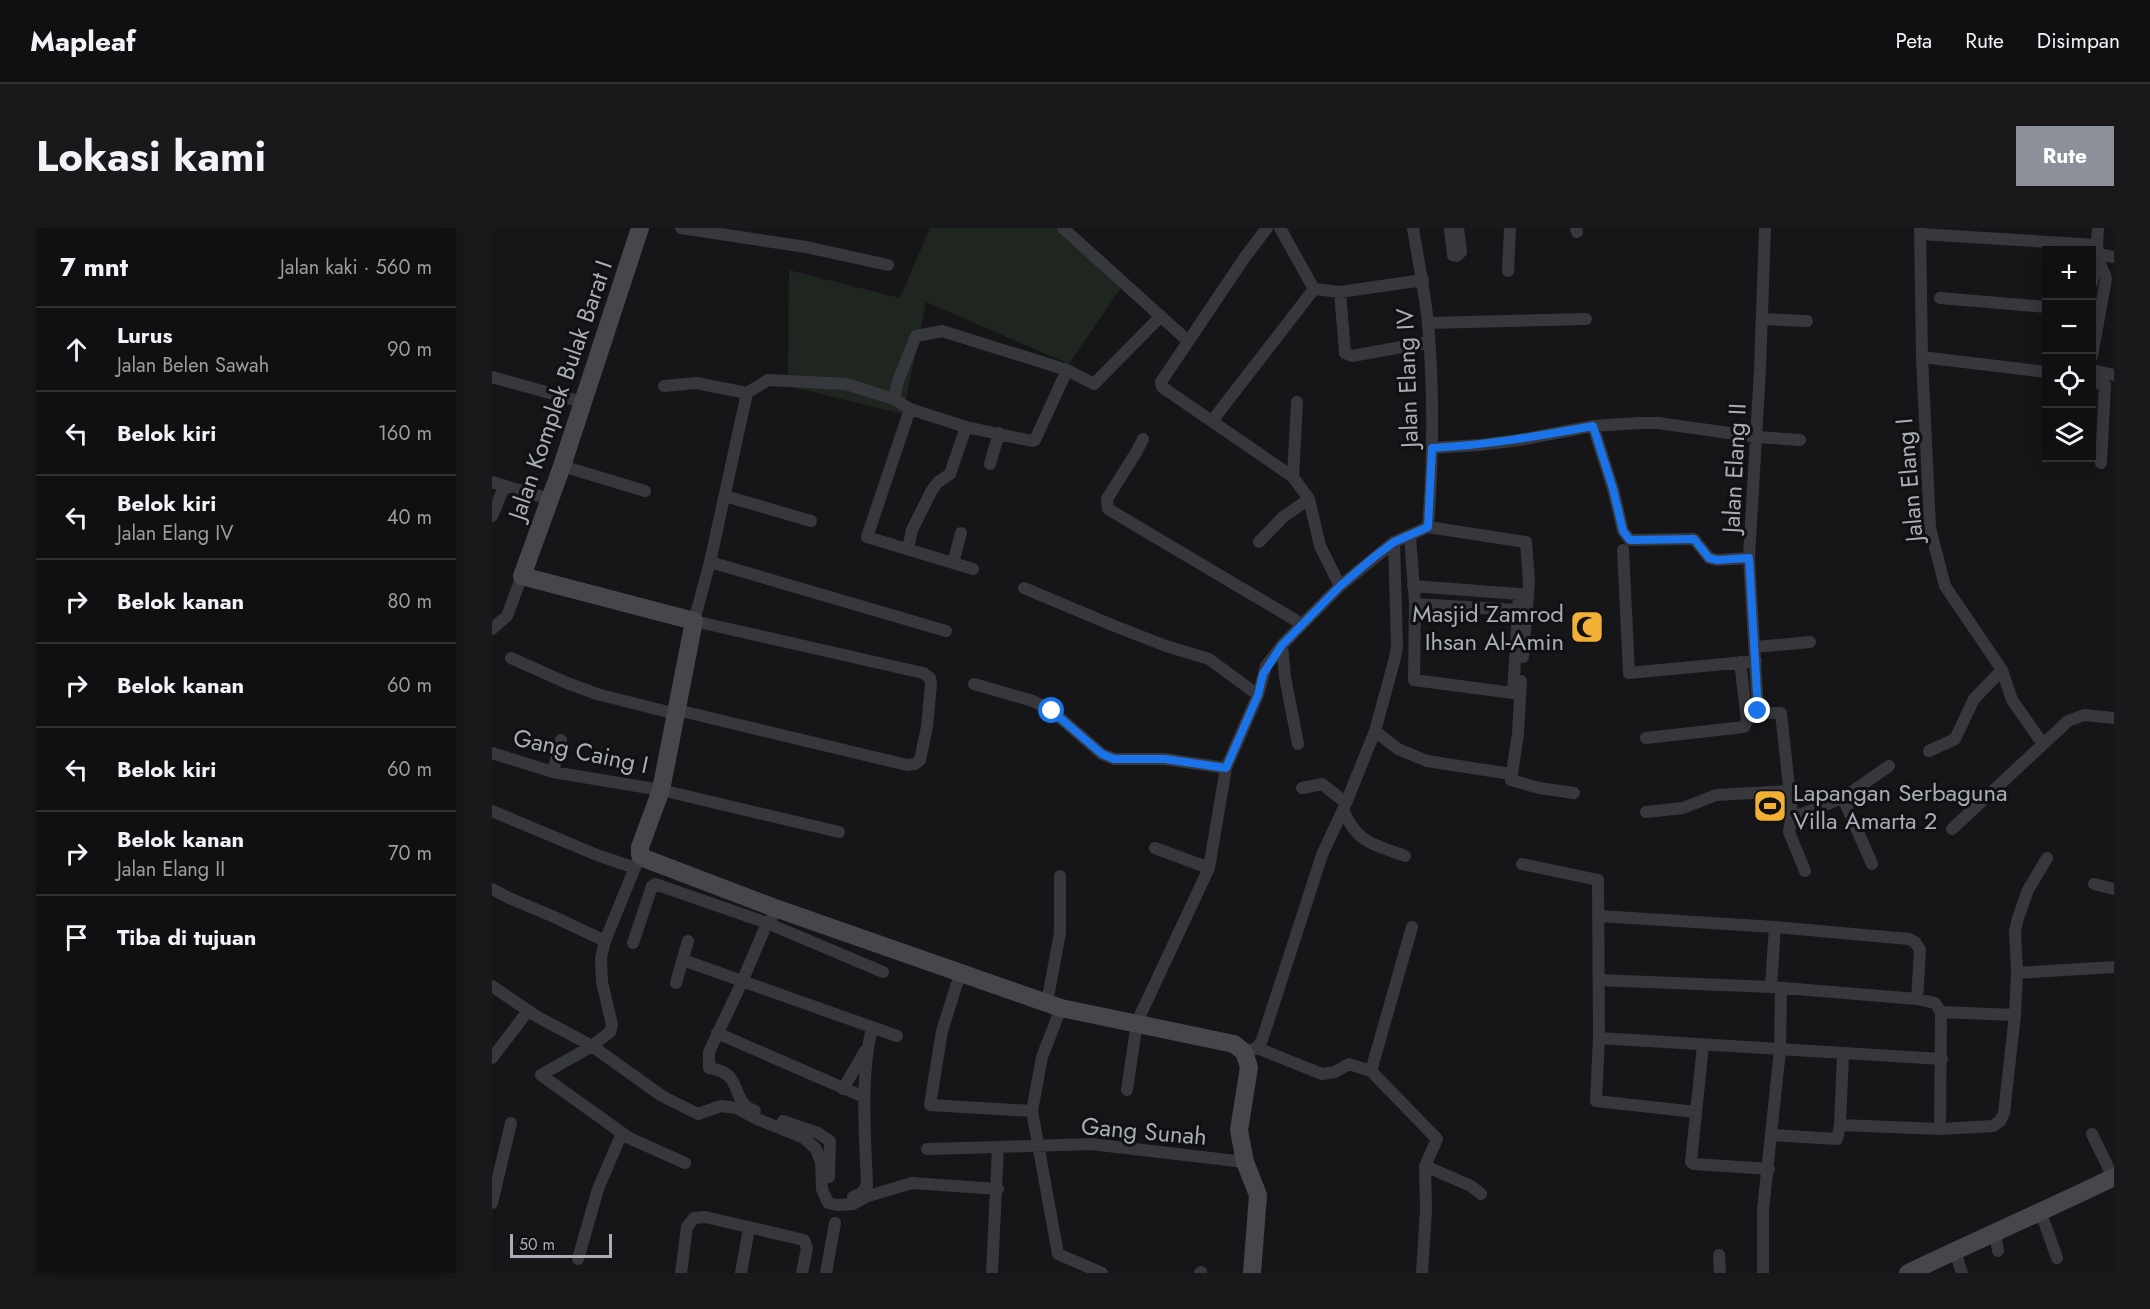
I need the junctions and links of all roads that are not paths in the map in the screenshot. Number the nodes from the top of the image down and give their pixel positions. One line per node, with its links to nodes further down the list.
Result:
1 (640, 228): 42 (street, Jalan Komplek Bulak Barat I)
2 (681, 228): 15 (street)
3 (1063, 228): 24 (street)
4 (1267, 228): 29 (street)
5 (1280, 228): 19 (street)
6 (1413, 228): 18 (street, Jalan Elang IV)
7 (1450, 228): 8 (street)
8 (1458, 228)
9 (1510, 228): 17 (street)
10 (1765, 228): 26 (street, Jalan Elang II)
11 (2098, 228): 13 (street)
12 (1920, 231): 13 (street); 32 (street, Jalan Elang I)
13 (2099, 255): 14 (street); 16 (street); 22 (street)
14 (2114, 257)
15 (888, 265)
16 (2096, 265)
17 (1508, 271)
18 (1422, 280): 20 (street); 28 (street, Jalan Elang IV)
19 (1314, 289): 20 (street); 45 (street)
20 (1340, 292): 30 (street)
21 (1940, 298): 23 (street)
22 (2102, 306): 31 (street)
23 (2042, 307)
24 (1161, 316): 29 (street); 33 (street)
25 (1586, 319): 28 (street)
26 (1762, 319): 27 (street); 49 (street, Jalan Elang II)
27 (1808, 321)
28 (1428, 323): 30 (street, Jalan Elang IV)
29 (1188, 341): 45 (street)
30 (1430, 342): 52 (street, Jalan Elang IV)
31 (2091, 354)
32 (1922, 357): 35 (street); 93 (street, Jalan Elang I)
33 (1067, 370): 41 (street); 48 (street)
34 (2096, 371): 36 (street)
35 (2042, 372)
36 (2114, 375)
37 (492, 377): 42 (street)
38 (2096, 383): 53 (street)
39 (664, 386): 40 (street)
40 (747, 393): 41 (street); 61 (street)
41 (894, 399): 44 (street)
42 (582, 402): 55 (street, Jalan Komplek Bulak Barat I)
43 (1297, 402): 56 (street)
44 (910, 409): 47 (street); 71 (street)
45 (1212, 421): 56 (street)
46 (1593, 426): 49 (street); 52 (street); 73 (street)
47 (966, 427): 48 (street); 71 (street)
48 (999, 434): 54 (street)
49 (1761, 438): 51 (street); 58 (street); 73 (street, Jalan Elang II)
50 (1143, 439): 84 (street)
51 (1800, 440)
52 (1432, 448): 66 (street, Jalan Elang IV)
53 (2101, 463)
54 (990, 464)
55 (562, 466): 60 (street); 62 (street, Jalan Komplek Bulak Barat I)
56 (1293, 477): 63 (street)
57 (492, 482): 59 (street)
58 (1763, 484)
59 (504, 487): 62 (street); 64 (street)
60 (645, 491)
61 (725, 496): 65 (street); 74 (street)
62 (549, 499): 77 (street, Jalan Komplek Bulak Barat I)
63 (1310, 499): 69 (street); 78 (street)
64 (492, 516)
65 (811, 522)
66 (1428, 527): 68 (street); 108 (street)
67 (961, 533): 75 (street)
68 (1410, 536): 70 (street); 79 (street)
69 (1259, 542)
70 (1394, 542): 78 (street); 98 (street)
71 (908, 549): 75 (street)
72 (1623, 550): 92 (street)
73 (1749, 558): 89 (street, Jalan Elang II)
74 (710, 562): 83 (street); 86 (street)
75 (953, 563): 76 (street)
76 (973, 569)
77 (522, 576): 83 (street); 85 (street, Jalan Komplek Bulak Barat I)
78 (1340, 586): 84 (street)
79 (1413, 586): 81 (street); 82 (street)
80 (1024, 588): 95 (street)
81 (1415, 604): 82 (street); 82 (street)
82 (1517, 610)
83 (694, 621): 96 (street); 96 (street)
84 (1302, 624): 88 (street)
85 (492, 629)
86 (946, 631)
87 (1810, 642): 89 (street)
88 (1282, 645): 95 (street); 101 (street)
89 (1755, 647): 91 (street, Jalan Elang II)
90 (511, 658): 96 (street)
91 (1756, 661): 92 (street); 111 (street, Jalan Elang II)
92 (1740, 662): 99 (street)
93 (2002, 670): 102 (street, Jalan Elang I); 103 (street)
94 (974, 684): 106 (street)
95 (1258, 695): 106 (street)
96 (676, 712): 110 (street)
97 (2114, 718): 102 (street)
98 (1375, 731): 108 (street); 114 (street)
99 (1646, 738)
100 (561, 740): 107 (street)
101 (1298, 744)
102 (2043, 744): 118 (street)
103 (1929, 751)
104 (492, 753): 107 (street, Gang Caing I)
105 (1889, 766): 113 (street)
106 (1226, 768): 126 (street)
107 (553, 772): 110 (street, Gang Caing I)
108 (1511, 774): 112 (street)
109 (1302, 788): 114 (street)
110 (661, 790): 119 (street, Gang Caing I); 123 (street)
111 (1788, 791): 116 (street); 117 (street)
112 (1574, 793)
113 (1843, 798): 117 (street); 125 (street)
114 (1345, 807): 121 (street); 162 (street)
115 (492, 811): 123 (street)
116 (1646, 812)
117 (1792, 814): 127 (street)
118 (1952, 829)
119 (839, 832)
120 (1155, 848): 126 (street)
121 (1405, 856)
122 (2047, 858): 142 (street)
123 (638, 861): 132 (street); 136 (street)
124 (1522, 864): 133 (street)
125 (1872, 864)
126 (1209, 868): 154 (street)
127 (1804, 871)
128 (1060, 876): 150 (street)
129 (2094, 884): 131 (street)
130 (492, 889): 136 (street)
131 (2114, 889)
132 (770, 912): 138 (street); 141 (street); 143 (street); 146 (street)
133 (1599, 916): 135 (street); 144 (street)
134 (1412, 927): 167 (street)
135 (1775, 927): 148 (street); 149 (street)
136 (605, 941): 160 (street)
137 (688, 941): 139 (street)
138 (633, 943)
139 (683, 960): 145 (street); 146 (street)
140 (2114, 967): 142 (street)
141 (883, 972)
142 (2017, 973): 153 (street)
143 (960, 974): 150 (street); 171 (street)
144 (1599, 980): 148 (street); 158 (street)
145 (676, 982)
146 (742, 982): 155 (street); 156 (street)
147 (492, 986): 151 (street)
148 (1776, 988): 149 (street); 163 (street)
149 (1917, 999): 152 (street)
150 (1054, 1005): 154 (street); 171 (street)
151 (528, 1011): 160 (street); 165 (street)
152 (1941, 1012): 153 (street); 166 (street)
153 (2015, 1015): 175 (street)
154 (1137, 1022): 162 (street); 169 (street)
155 (872, 1027): 157 (street); 161 (street)
156 (717, 1033): 168 (street); 170 (street)
157 (897, 1036)
158 (1599, 1038): 159 (street); 172 (street)
159 (1703, 1045): 163 (street); 172 (street)
160 (592, 1047): 176 (street); 187 (street)
161 (867, 1048): 168 (street); 170 (street)
162 (1250, 1050): 167 (street); 182 (street)
163 (1780, 1050): 164 (street); 178 (street)
164 (1843, 1054): 166 (street); 174 (street)
165 (492, 1058)
166 (1942, 1059): 175 (street)
167 (1371, 1071): 184 (street)
168 (843, 1089): 170 (street)
169 (1127, 1090)
170 (864, 1097)
171 (1032, 1111): 179 (street)
172 (1696, 1112): 185 (street)
173 (511, 1123): 189 (street)
174 (1840, 1125): 175 (street); 178 (street)
175 (1940, 1129)
176 (622, 1133): 183 (street); 198 (street)
177 (2092, 1134): 186 (street)
178 (1772, 1135): 185 (street)
179 (1039, 1147): 180 (street, Gang Sunah); 182 (street, Gang Sunah); 204 (street)
180 (998, 1148): 181 (street, Gang Sunah); 187 (street)
181 (927, 1149)
182 (1245, 1162): 205 (street)
183 (685, 1163)
184 (1425, 1166): 188 (street); 206 (street)
185 (1769, 1169): 208 (street)
186 (2114, 1177): 190 (street)
187 (998, 1189): 203 (street)
188 (1481, 1194)
189 (492, 1203)
190 (2041, 1213): 193 (street); 197 (street)
191 (835, 1223): 202 (street)
192 (749, 1228): 199 (street); 200 (street); 201 (street)
193 (1995, 1232): 194 (street); 195 (street)
194 (1955, 1251): 209 (street); 210 (street)
195 (1998, 1251)
196 (1719, 1255): 207 (street)
197 (2057, 1258)
198 (578, 1259)
199 (681, 1273)
200 (741, 1273)
201 (802, 1273)
202 (826, 1273)
203 (992, 1273)
204 (1102, 1273)
205 (1252, 1273)
206 (1422, 1273)
207 (1720, 1273)
208 (1763, 1273)
209 (1908, 1273)
210 (1962, 1273)

